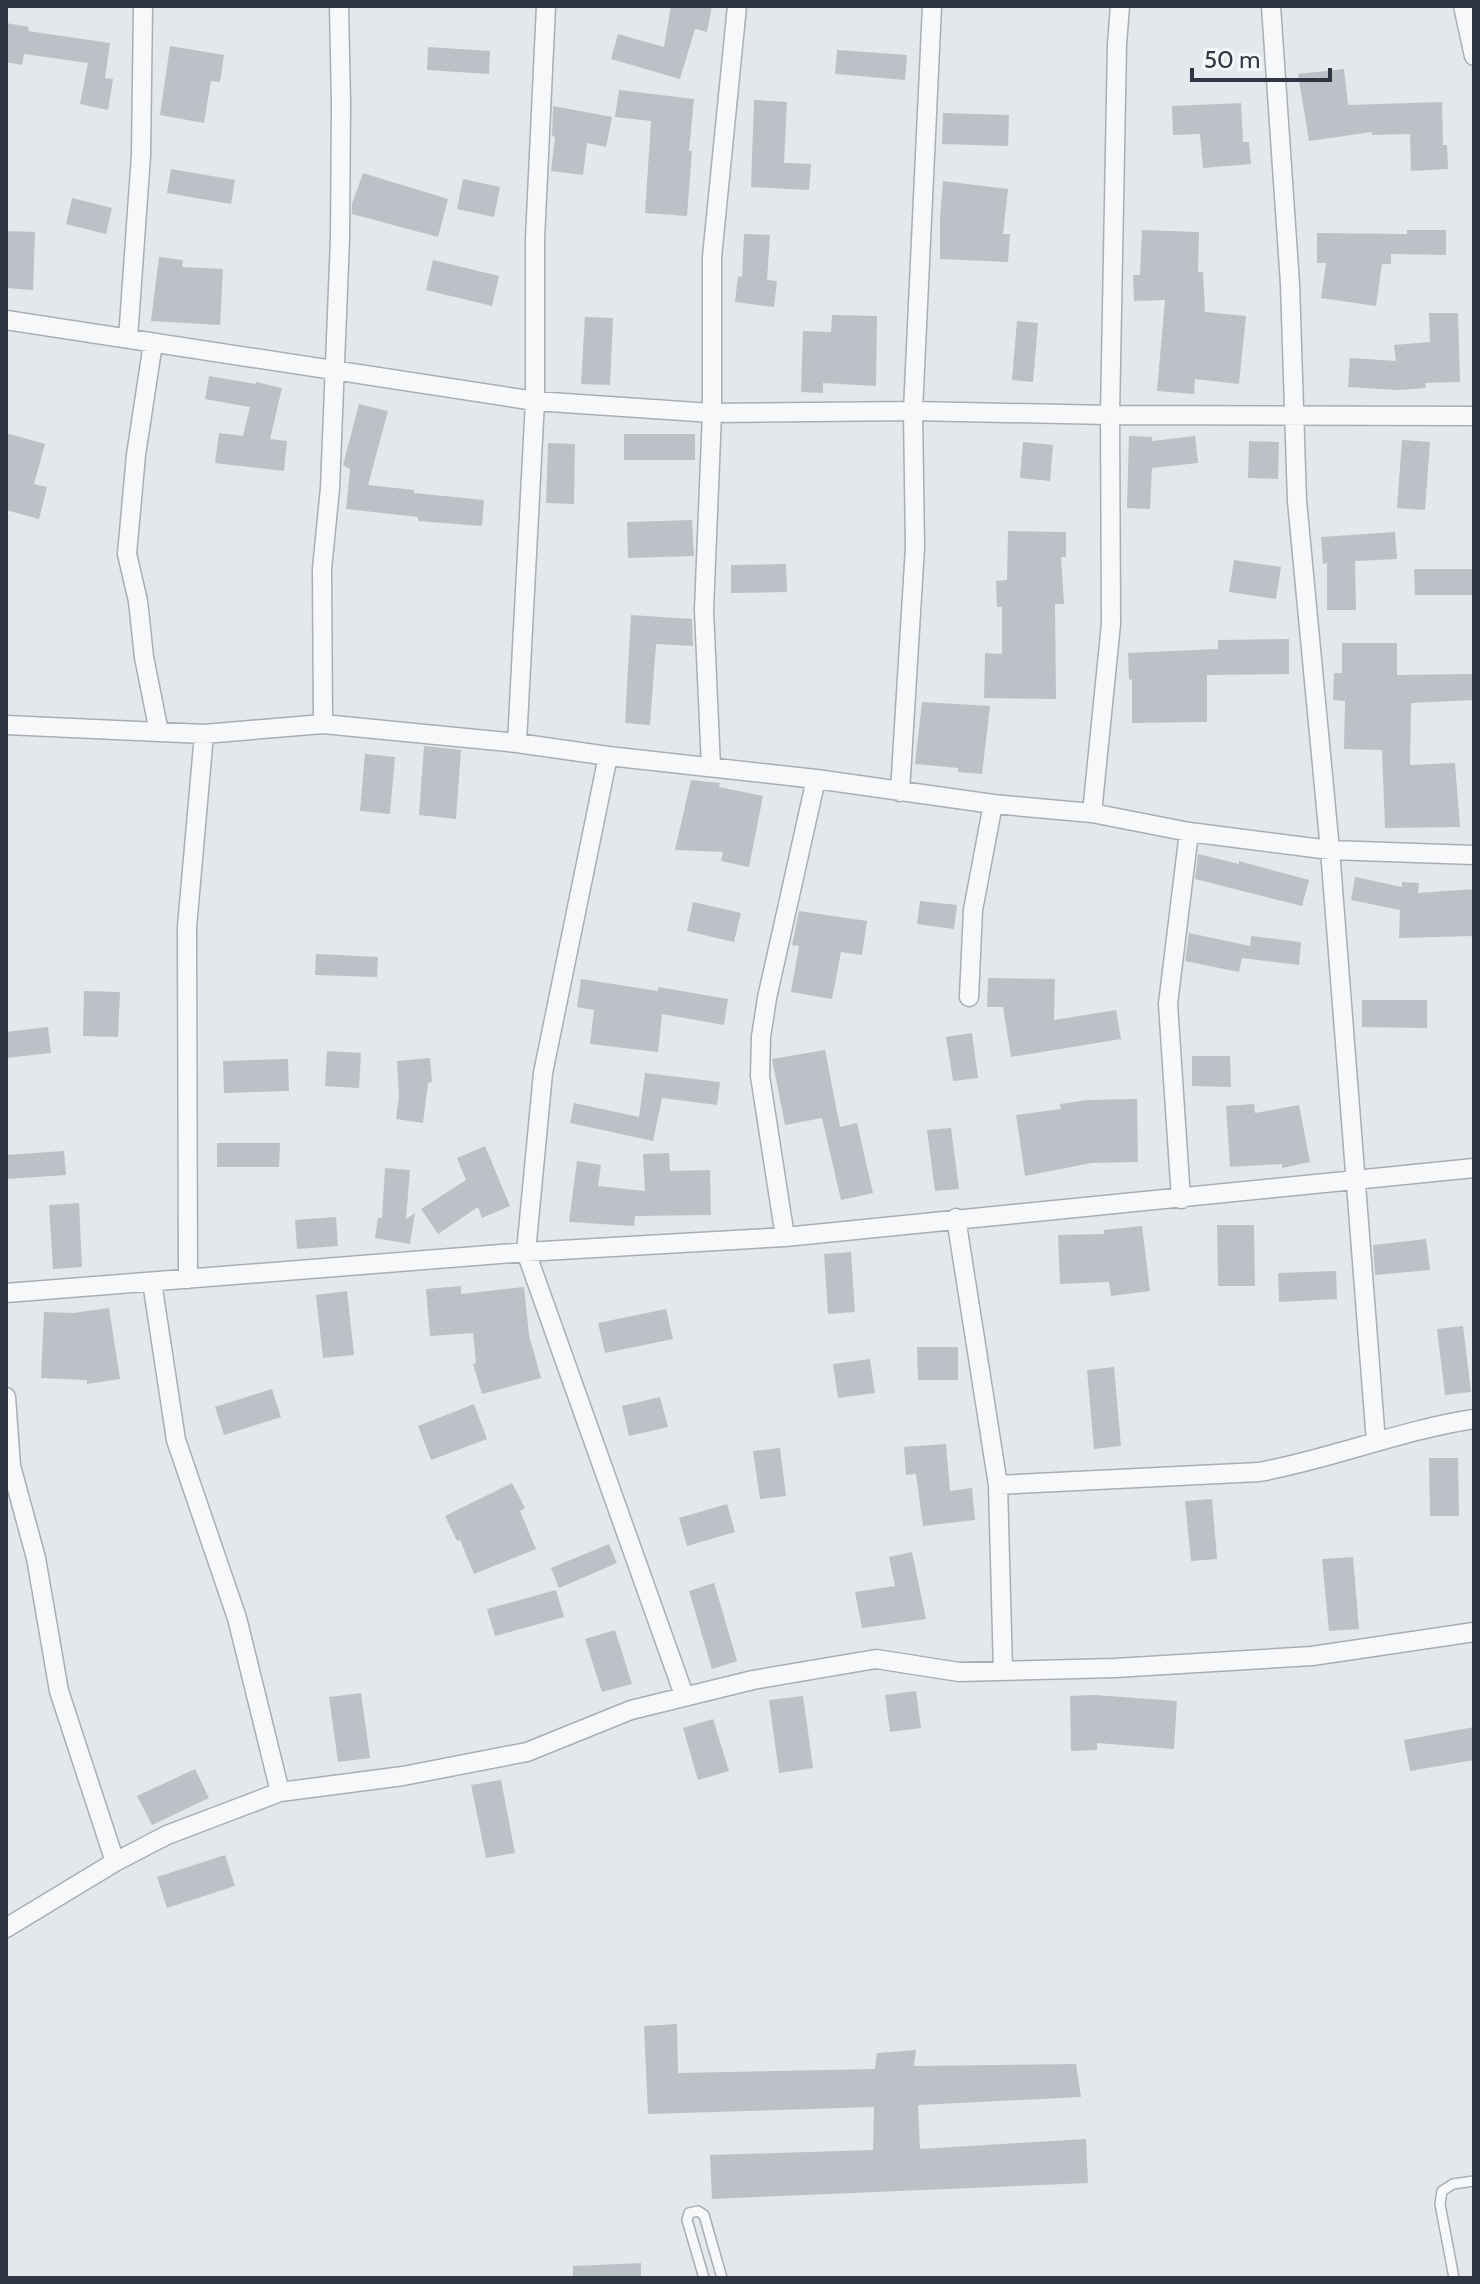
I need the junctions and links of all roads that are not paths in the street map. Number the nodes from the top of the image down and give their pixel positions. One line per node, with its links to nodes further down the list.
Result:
1 (143, 6): 11 (street)
2 (339, 6): 13 (street)
3 (546, 6): 14 (street)
4 (737, 6): 16 (street)
5 (932, 6): 15 (street)
6 (1120, 6): 18 (street)
7 (1271, 6): 17 (street)
8 (1463, 6): 9 (street)
9 (1474, 56)
10 (6, 320): 11 (street)
11 (128, 339): 12 (street)
12 (153, 343): 13 (street); 22 (street)
13 (335, 372): 14 (street); 20 (street)
14 (535, 401): 16 (street); 24 (street)
15 (913, 411): 16 (street); 18 (street); 28 (street)
16 (712, 413): 26 (street)
17 (1293, 414): 18 (street); 19 (street); 32 (street)
18 (1110, 415): 30 (street)
19 (1474, 416)
20 (323, 724): 23 (street); 24 (street)
21 (6, 725): 22 (street)
22 (159, 732): 23 (street)
23 (204, 734): 41 (street)
24 (517, 743): 25 (street)
25 (608, 756): 26 (street); 40 (street)
26 (711, 767): 27 (street)
27 (816, 779): 28 (street); 39 (street)
28 (900, 792): 29 (street)
29 (993, 804): 30 (street); 34 (street)
30 (1092, 813): 31 (street)
31 (1189, 832): 32 (street); 37 (street)
32 (1330, 850): 33 (street); 36 (street)
33 (1474, 855)
34 (969, 997)
35 (1474, 1168): 36 (street)
36 (1354, 1182): 37 (street); 46 (street)
37 (1181, 1199): 38 (street)
38 (956, 1218): 39 (street); 47 (street)
39 (785, 1237): 40 (street)
40 (526, 1252): 41 (street); 50 (street)
41 (188, 1279): 42 (street)
42 (152, 1282): 43 (street); 51 (street)
43 (6, 1293)
44 (6, 1397): 52 (street)
45 (1474, 1419): 46 (street)
46 (1376, 1442): 47 (street)
47 (998, 1485): 49 (street)
48 (1474, 1632): 49 (street)
49 (1003, 1671): 50 (street)
50 (684, 1695): 51 (street)
51 (280, 1792): 52 (street)
52 (115, 1862): 53 (street)
53 (6, 1928)
54 (1474, 2181): 57 (lane)
55 (721, 2275): 56 (lane); 56 (lane)
56 (704, 2277)
57 (1454, 2278)

